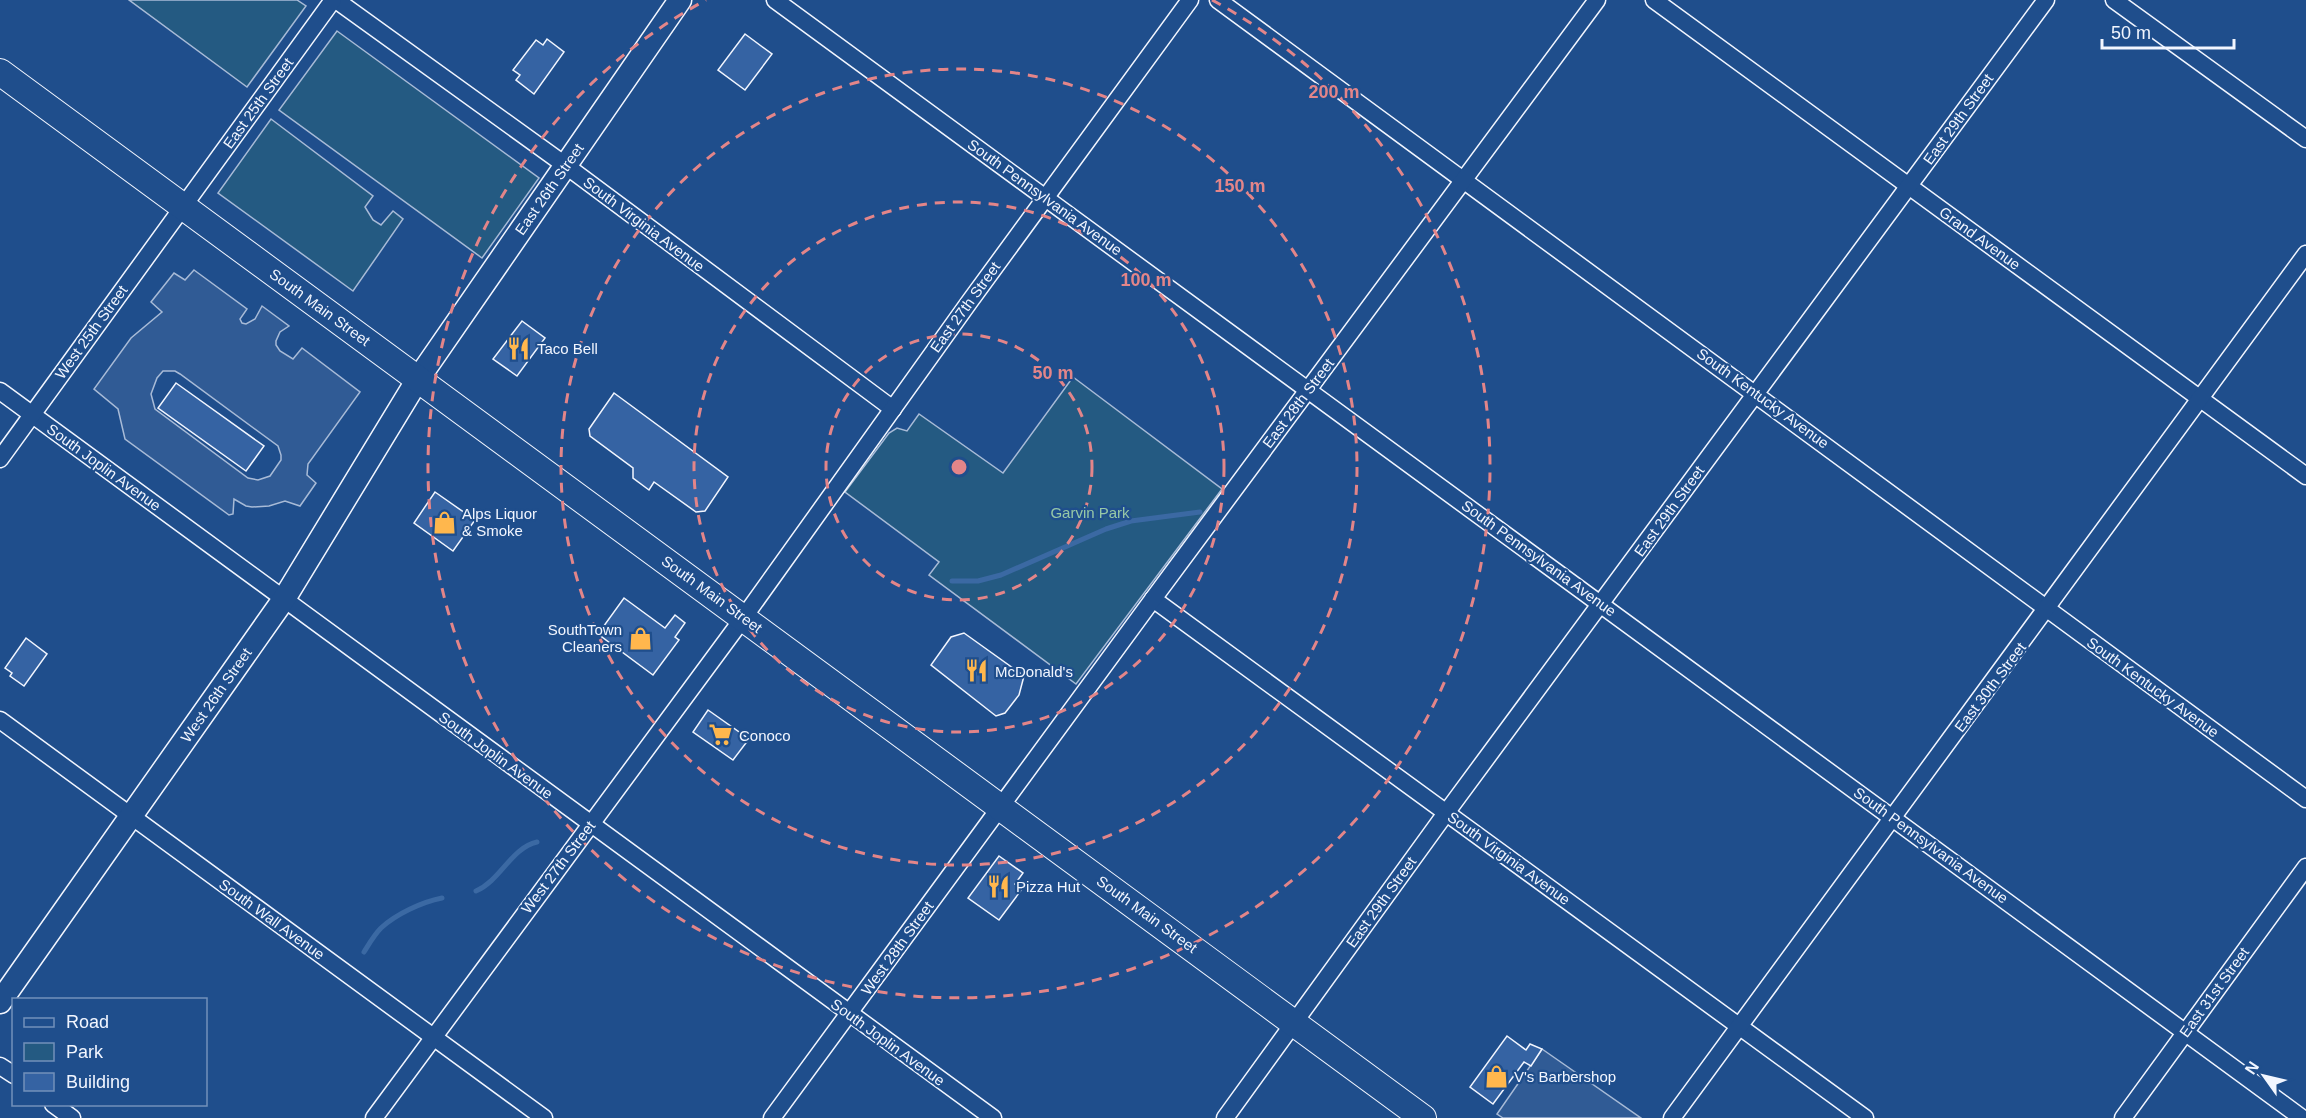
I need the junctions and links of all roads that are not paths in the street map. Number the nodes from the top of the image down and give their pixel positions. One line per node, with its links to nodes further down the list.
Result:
1 (335, 0): 12 (street, South Virginia Avenue); 16 (street, East 25th Street)
2 (681, 0): 12 (main road, East 26th Street)
3 (775, 0): 15 (street, South Pennsylvania Avenue)
4 (1190, 0): 15 (street, East 27th Street)
5 (1218, 0): 13 (street, South Kentucky Avenue)
6 (1597, 0): 13 (street, East 28th Street)
7 (1654, 0): 14 (street, Grand Avenue)
8 (2046, 0): 14 (street, East 29th Street)
9 (2114, 0): 11 (street)
10 (0, 72): 16 (main road, South Main Street)
11 (2306, 139)
12 (565, 165): 18 (main road, East 26th Street); 23 (street, South Virginia Avenue)
13 (1464, 180): 19 (street, East 28th Street); 21 (street, South Kentucky Avenue)
14 (1908, 186): 21 (street, East 29th Street); 22 (street, Grand Avenue)
15 (1045, 197): 19 (street, South Pennsylvania Avenue); 23 (street, East 27th Street)
16 (182, 206): 18 (main road, South Main Street); 24 (street, West 25th Street)
17 (2306, 254): 22 (street, East 30th Street)
18 (418, 379): 27 (main road, West 26th Street); 31 (main road, South Main Street)
19 (1308, 390): 28 (street, East 28th Street); 29 (street, South Pennsylvania Avenue)
20 (0, 391): 24 (street, South Joplin Avenue)
21 (1756, 393): 29 (street, East 29th Street); 30 (street, South Kentucky Avenue)
22 (2200, 399): 26 (street, Grand Avenue); 30 (street, East 30th Street)
23 (893, 408): 31 (street, East 27th Street)
24 (32, 414): 25 (street, West 25th Street); 27 (street, South Joplin Avenue)
25 (0, 459)
26 (2306, 476)
27 (284, 599): 36 (main road, West 26th Street); 38 (street, South Joplin Avenue)
28 (1153, 599): 34 (street, East 28th Street); 35 (street, South Virginia Avenue)
29 (1601, 603): 35 (street, East 29th Street); 37 (street, South Pennsylvania Avenue)
30 (2047, 610): 33 (street, South Kentucky Avenue); 37 (street, East 30th Street)
31 (744, 618): 34 (main road, South Main Street); 38 (street, West 27th Street)
32 (0, 720): 36 (street, South Wall Avenue)
33 (2306, 799)
34 (1001, 806): 41 (street, West 28th Street); 42 (main road, South Main Street)
35 (1446, 813): 42 (street, East 29th Street); 43 (street, South Virginia Avenue)
36 (131, 815): 40 (main road, West 26th Street); 45 (street, South Wall Avenue)
37 (1893, 817): 43 (street, East 30th Street); 44 (street, South Pennsylvania Avenue)
38 (591, 824): 41 (street, South Joplin Avenue); 45 (street, West 27th Street)
39 (2306, 867): 44 (street, East 31st Street)
40 (0, 1002)
41 (849, 1013): 50 (street, West 28th Street); 51 (street, South Joplin Avenue)
42 (1294, 1022): 52 (street, East 29th Street); 53 (main road, South Main Street)
43 (1740, 1025): 54 (street, East 30th Street); 55 (street, South Virginia Avenue)
44 (2185, 1033): 56 (street, East 31st Street); 57 (street, South Pennsylvania Avenue)
45 (433, 1036): 48 (street, West 27th Street); 49 (street, South Wall Avenue)
46 (56, 1106): 47 (street)
47 (72, 1118)
48 (374, 1118)
49 (544, 1118)
50 (772, 1118)
51 (993, 1118)
52 (1226, 1118)
53 (1423, 1118)
54 (1672, 1118)
55 (1865, 1118)
56 (2123, 1118)
57 (2302, 1118)

